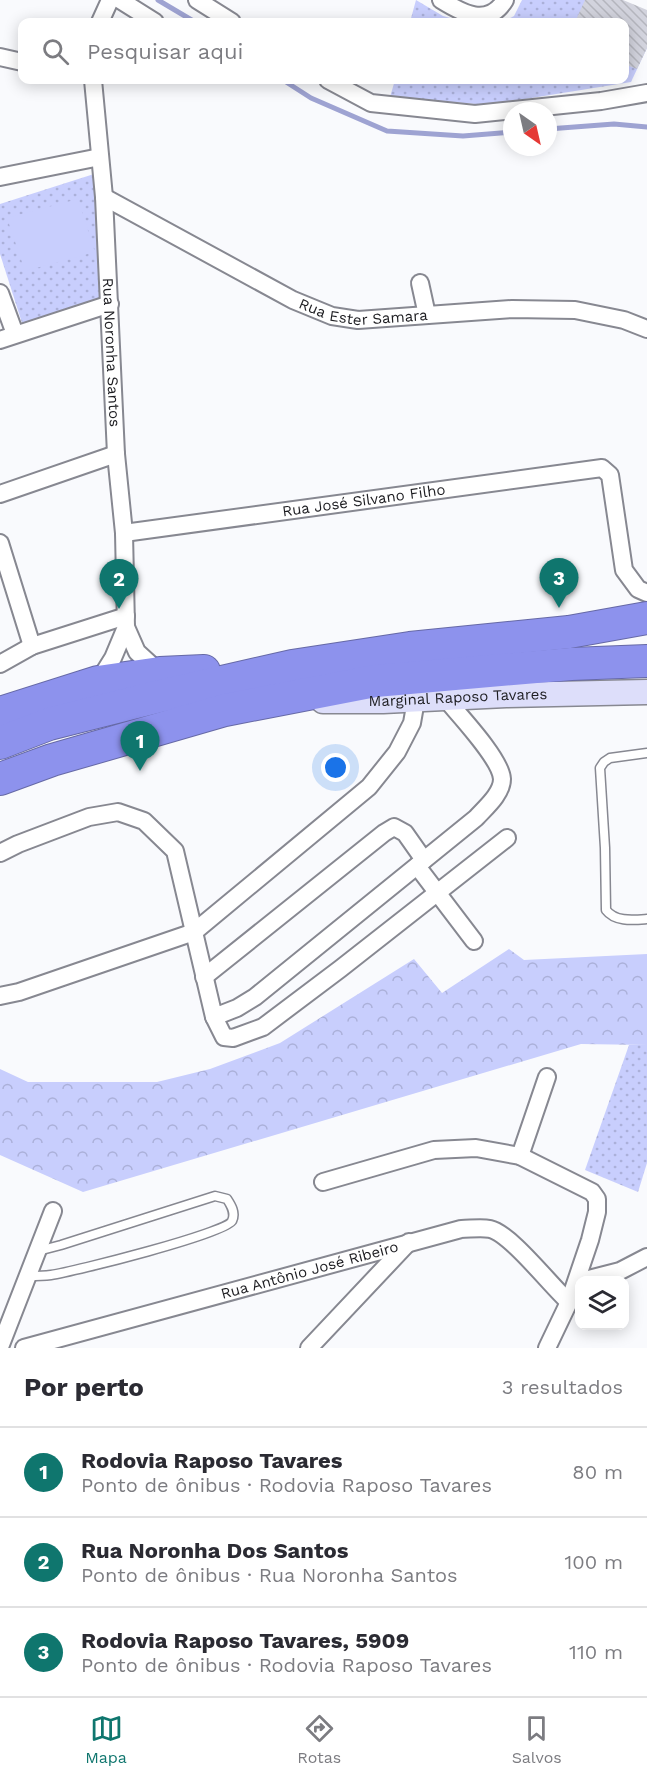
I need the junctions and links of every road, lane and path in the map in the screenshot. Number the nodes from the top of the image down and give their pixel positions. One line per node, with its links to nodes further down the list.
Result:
1 (110, 0): 6 (street)
2 (120, 0): 7 (street)
3 (197, 0): 8 (street)
4 (441, 0): 5 (street)
5 (503, 3)
6 (102, 18)
7 (149, 18)
8 (226, 18)
9 (0, 57): 10 (street)
10 (18, 61)
11 (93, 84): 14 (street, Rua Noronha Santos)
12 (335, 84): 13 (street)
13 (647, 93)
14 (99, 157): 15 (street); 16 (street, Rua Noronha Santos)
15 (0, 177)
16 (104, 197): 19 (street, Rua Noronha Santos); 20 (street, Rua Ester Samara)
17 (420, 283): 20 (street)
18 (0, 293): 22 (street)
19 (110, 304): 22 (street); 23 (street, Rua Noronha Santos)
20 (427, 315): 21 (street, Rua Ester Samara)
21 (647, 329)
22 (7, 337)
23 (116, 453): 24 (street); 25 (street, Rua Noronha Santos)
24 (0, 494)
25 (124, 533): 27 (street, Rua José Silvano Filho); 29 (street, Rua Noronha Santos)
26 (0, 543): 30 (street)
27 (647, 593)
28 (647, 618): 33 (highway)
29 (126, 621): 30 (street); 34 (street, Rua Noronha Santos); 35 (street, Rua Noronha Santos)
30 (32, 646): 32 (street)
31 (647, 662): 39 (highway)
32 (0, 664)
33 (292, 666): 34 (highway); 41 (highway)
34 (160, 673): 35 (highway)
35 (98, 682): 40 (highway)
36 (647, 692): 37 (main road, Marginal Raposo Tavares)
37 (445, 698): 38 (main road, Marginal Raposo Tavares); 46 (street)
38 (416, 700): 39 (main road, Marginal Raposo Tavares); 49 (street)
39 (269, 701): 43 (highway)
40 (0, 713)
41 (0, 743)
42 (647, 753): 48 (lane)
43 (0, 779)
44 (507, 838): 47 (street)
45 (0, 853): 49 (street)
46 (420, 863): 47 (street); 51 (street); 53 (street)
47 (437, 893): 50 (street); 53 (street)
48 (647, 919)
49 (194, 932): 51 (street); 52 (street)
50 (474, 941)
51 (204, 977): 53 (street)
52 (0, 996)
53 (214, 1017)
54 (547, 1077): 55 (street)
55 (520, 1156): 56 (street); 62 (street)
56 (323, 1182)
57 (52, 1211): 59 (street)
58 (410, 1242): 65 (street, Rua Antônio José Ribeiro); 67 (street, Rua Antônio José Ribeiro); 68 (street)
59 (37, 1251): 61 (street); 61 (lane)
60 (647, 1257): 63 (street)
61 (28, 1276): 66 (street)
62 (581, 1276)
63 (602, 1276)
64 (575, 1291): 65 (street)
65 (569, 1302): 69 (street)
66 (0, 1347)
67 (24, 1348)
68 (309, 1348)
69 (547, 1348)

